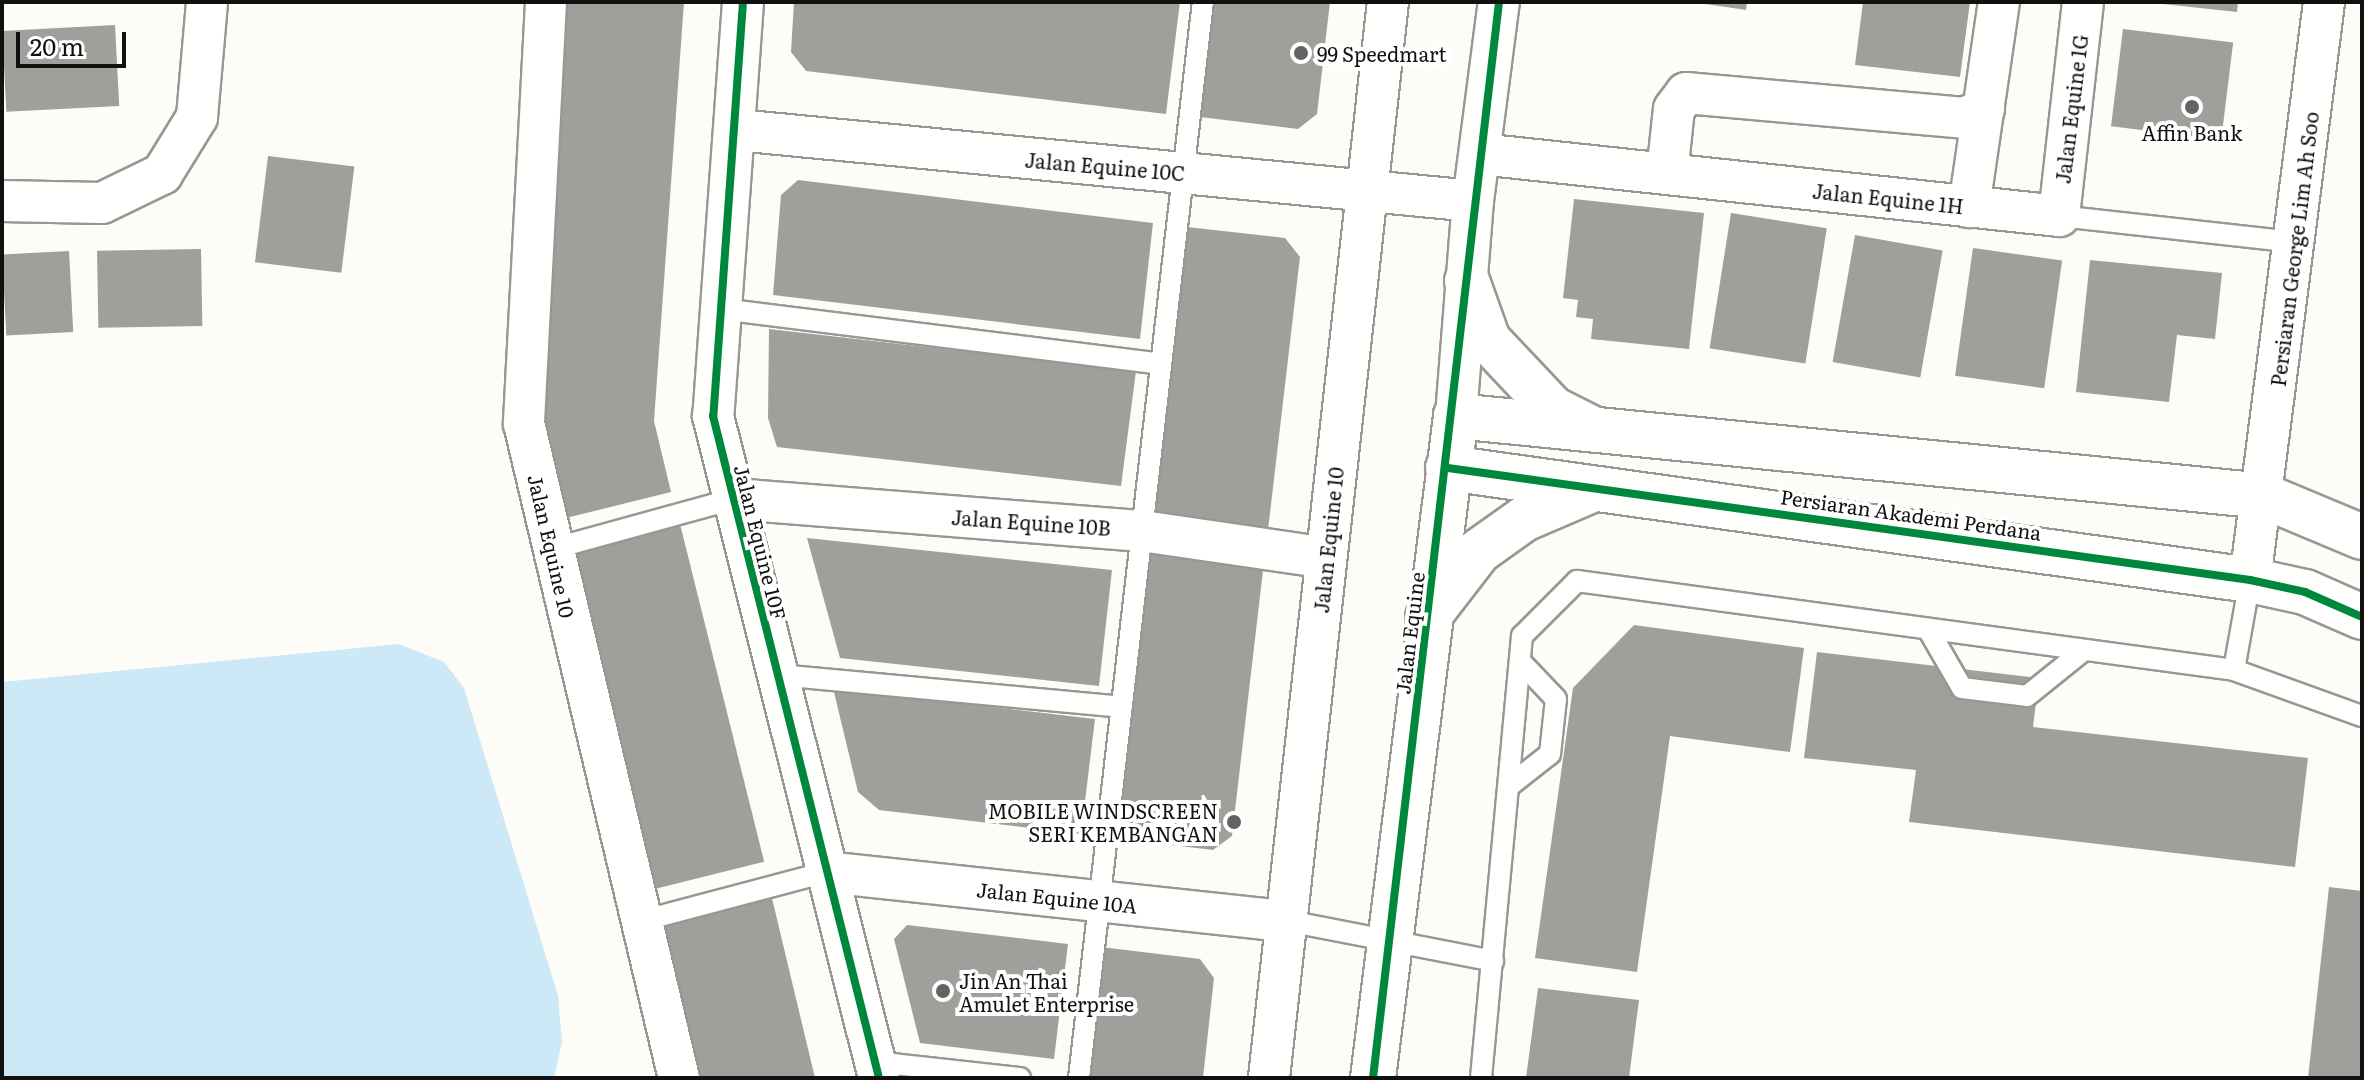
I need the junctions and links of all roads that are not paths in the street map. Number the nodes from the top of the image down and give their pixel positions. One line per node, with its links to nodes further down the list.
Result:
1 (207, 2): 16 (street)
2 (546, 2): 32 (street, Jalan Equine 10)
3 (743, 2): 11 (street, Jalan Equine 10F)
4 (1203, 2): 13 (lane)
5 (1388, 2): 15 (street, Jalan Equine 10)
6 (1499, 2): 12 (street, Jalan Equine)
7 (1999, 2): 10 (street)
8 (2083, 2): 19 (street, Jalan Equine 1G)
9 (2324, 2): 20 (street, Persiaran George Lim Ah Soo)
10 (1984, 109): 14 (street); 18 (street)
11 (737, 130): 13 (street, Jalan Equine 10C); 22 (street, Jalan Equine 10F)
12 (1480, 154): 14 (street, Jalan Equine 1H); 17 (street, Jalan Equine)
13 (1183, 173): 15 (street, Jalan Equine 10C); 23 (lane)
14 (1667, 174): 18 (street, Jalan Equine 1H)
15 (1362, 190): 17 (street, Jalan Equine 10C); 33 (street, Jalan Equine 10)
16 (2, 201)
17 (1473, 201): 21 (street, Jalan Equine)
18 (1969, 207): 19 (street, Jalan Equine 1H)
19 (2059, 216): 20 (lane, Jalan Equine 1H)
20 (2295, 242): 28 (street, Persiaran George Lim Ah Soo)
21 (1467, 281): 24 (street, Jalan Equine); 25 (street)
22 (721, 309): 23 (lane); 29 (street, Jalan Equine 10F)
23 (1161, 364): 30 (lane)
24 (1456, 416): 25 (street); 26 (street, Jalan Equine)
25 (1603, 433): 28 (street)
26 (1448, 468): 27 (street, Persiaran Akademi Perdana); 36 (street, Jalan Equine)
27 (1597, 488): 34 (street, Persiaran Akademi Perdana); 36 (street)
28 (2264, 496): 31 (street); 34 (street, Persiaran George Lim Ah Soo)
29 (734, 499): 30 (street, Jalan Equine 10B); 32 (lane); 41 (street, Jalan Equine 10F)
30 (1142, 531): 33 (street, Jalan Equine 10B); 42 (lane)
31 (2362, 537)
32 (552, 549): 47 (street, Jalan Equine 10)
33 (1326, 558): 48 (street, Jalan Equine 10)
34 (2250, 580): 35 (street, Persiaran Akademi Perdana); 40 (lane)
35 (2362, 617)
36 (1427, 618): 49 (street, Jalan Equine)
37 (1928, 629): 38 (lane); 38 (lane); 39 (lane)
38 (2084, 650): 40 (lane)
39 (1520, 661): 44 (lane); 44 (lane)
40 (2234, 670): 43 (lane)
41 (778, 675): 42 (lane); 45 (street, Jalan Equine 10F)
42 (1122, 707): 46 (lane)
43 (2362, 716)
44 (1509, 786): 50 (lane)
45 (826, 872): 46 (street, Jalan Equine 10A); 47 (lane); 51 (street, Jalan Equine 10F)
46 (1099, 902): 48 (street, Jalan Equine 10A); 54 (lane)
47 (641, 921): 52 (street, Jalan Equine 10)
48 (1288, 921): 49 (lane); 55 (street, Jalan Equine 10)
49 (1388, 941): 50 (lane); 56 (street, Jalan Equine)
50 (1493, 961): 57 (lane)
51 (877, 1070): 53 (lane)
52 (679, 1078)
53 (1020, 1078)
54 (1079, 1078)
55 (1269, 1078)
56 (1373, 1078)
57 (1481, 1078)

